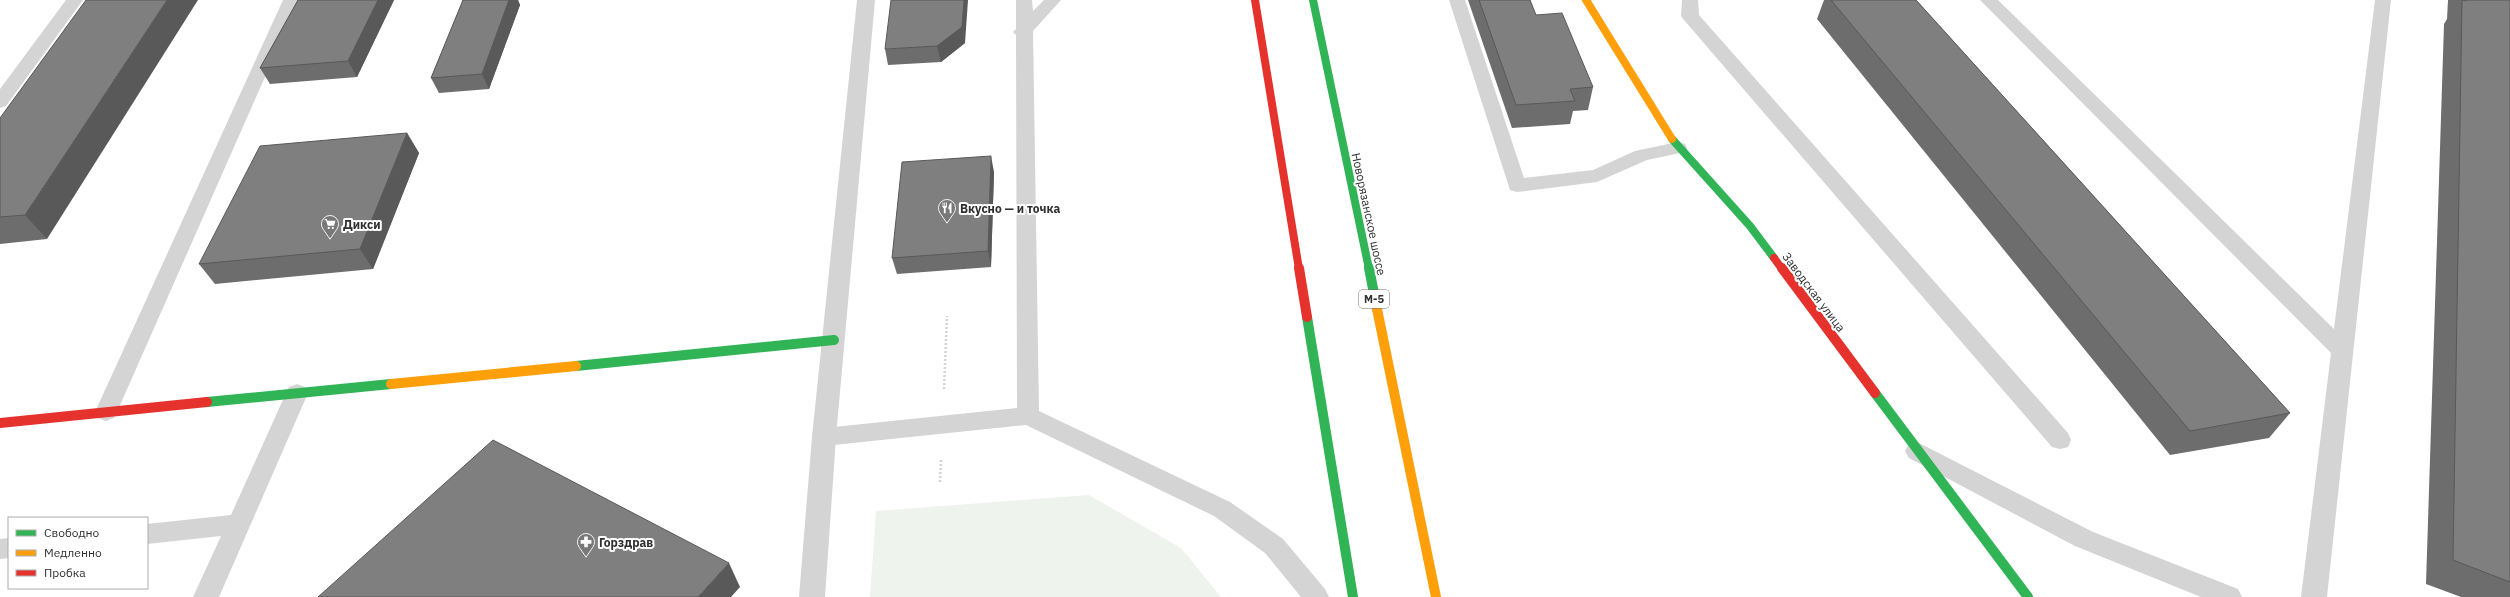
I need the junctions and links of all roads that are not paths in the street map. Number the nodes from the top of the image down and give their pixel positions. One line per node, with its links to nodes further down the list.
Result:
1 (75, 0): 14 (lane)
2 (290, 0): 19 (lane)
3 (866, 0): 16 (street)
4 (1024, 0): 13 (lane)
5 (1054, 0): 13 (lane)
6 (1255, 0): 30 (main road)
7 (1313, 0): 31 (main road, Новорязанское шоссе / М-5)
8 (1457, 0): 15 (lane)
9 (1586, 0): 15 (main road, Заводская улица)
10 (1690, 0): 23 (lane)
11 (1988, 0): 17 (lane)
12 (2383, 0): 17 (lane)
13 (1022, 32): 20 (lane)
14 (0, 102)
15 (1678, 148): 24 (main road, Заводская улица)
16 (834, 340): 18 (main road); 22 (street)
17 (2343, 351): 34 (lane)
18 (297, 393): 19 (main road); 25 (lane)
19 (106, 412): 21 (main road)
20 (1028, 416): 22 (lane); 29 (lane)
21 (0, 423)
22 (824, 437): 28 (street)
23 (2060, 440)
24 (1917, 451): 32 (main road, Заводская улица); 33 (lane)
25 (238, 524): 26 (lane); 27 (lane)
26 (148, 534)
27 (206, 597)
28 (812, 597)
29 (1316, 597)
30 (1353, 597)
31 (1436, 597)
32 (2028, 597)
33 (2229, 597)
34 (2314, 597)

